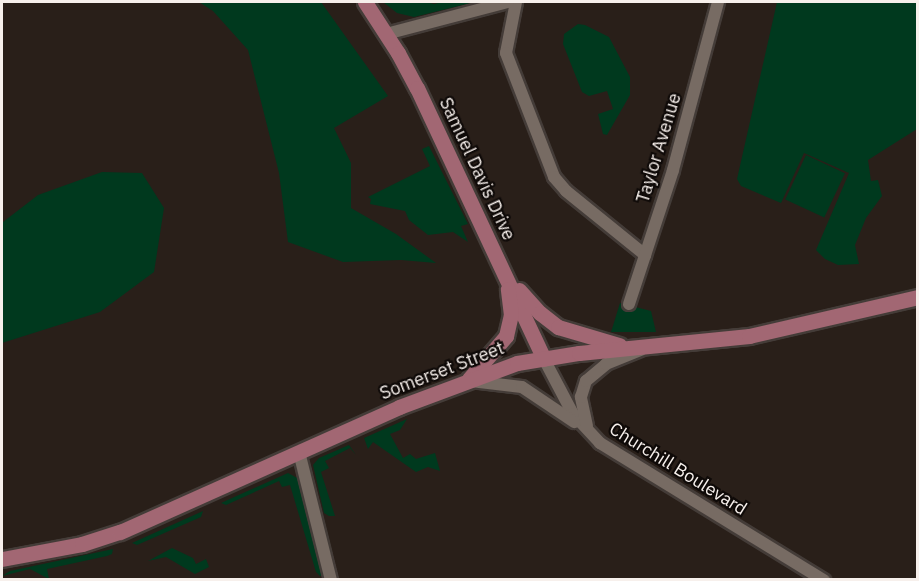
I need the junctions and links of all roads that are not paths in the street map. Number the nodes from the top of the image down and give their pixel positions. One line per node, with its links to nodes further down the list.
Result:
1 (365, 2): 5 (main road, Samuel Davis Drive)
2 (508, 2): 5 (street)
3 (516, 2): 6 (street)
4 (718, 2): 6 (street, Taylor Avenue)
5 (386, 34): 7 (main road, Samuel Davis Drive)
6 (645, 255): 9 (street, Taylor Avenue)
7 (507, 277): 11 (main road); 12 (main road, Samuel Davis Drive); 13 (main road)
8 (918, 297): 10 (main road, Somerset Street)
9 (629, 304)
10 (649, 346): 11 (main road, Somerset Street); 14 (street)
11 (630, 348): 12 (main road, Somerset Street)
12 (544, 359): 13 (main road, Somerset Street); 14 (street, Churchill Boulevard)
13 (467, 381): 14 (street); 15 (main road, Somerset Street)
14 (591, 436): 18 (street, Churchill Boulevard)
15 (299, 452): 16 (main road, Somerset Street); 17 (street)
16 (2, 559)
17 (331, 579)
18 (824, 579)

